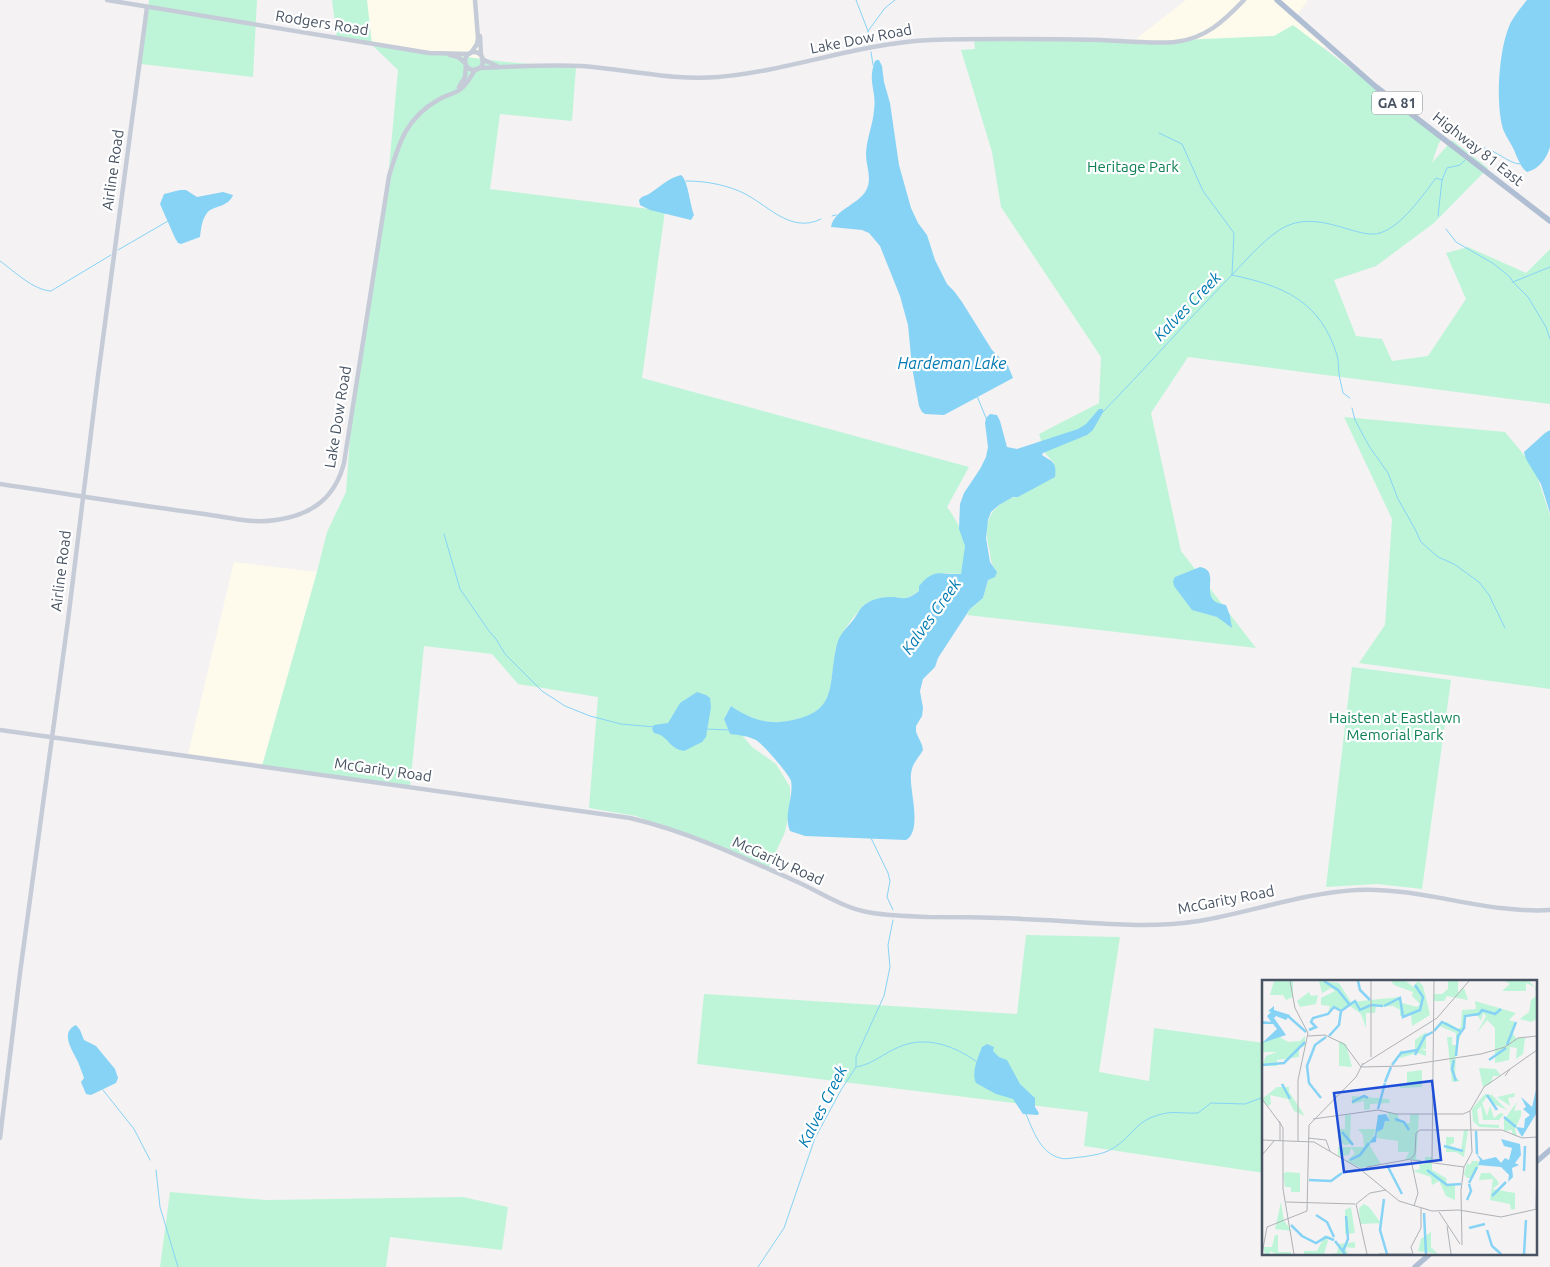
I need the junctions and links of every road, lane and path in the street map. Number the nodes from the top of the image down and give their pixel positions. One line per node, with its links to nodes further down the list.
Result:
1 (107, 0): 5 (street, Rodgers Road)
2 (475, 0): 6 (street)
3 (1244, 0): 11 (street, Lake Dow Road)
4 (1277, 1): 14 (main road, Highway 81 East / GA 81)
5 (147, 7): 7 (street, Rodgers Road); 16 (street, Airline Road)
6 (478, 24): 8 (street); 9 (street)
7 (444, 54): 8 (street, Rodgers Road); 10 (street, Rodgers Road)
8 (470, 54): 9 (street); 10 (street)
9 (482, 58): 11 (street, Lake Dow Road); 12 (street)
10 (466, 64): 12 (street); 13 (street)
11 (501, 67): 12 (street, Lake Dow Road)
12 (478, 69): 13 (street, Lake Dow Road)
13 (456, 91): 16 (street, Lake Dow Road)
14 (1550, 221)
15 (0, 484): 16 (street, Lake Dow Road)
16 (83, 497): 18 (street, Airline Road)
17 (0, 730): 18 (street, McGarity Road)
18 (52, 738): 19 (street, McGarity Road); 20 (street, Airline Road)
19 (1550, 910)
20 (0, 1138)
21 (1550, 1150): 22 (main road)
22 (1538, 1160)
23 (1430, 1254): 24 (main road)
24 (1415, 1267)

